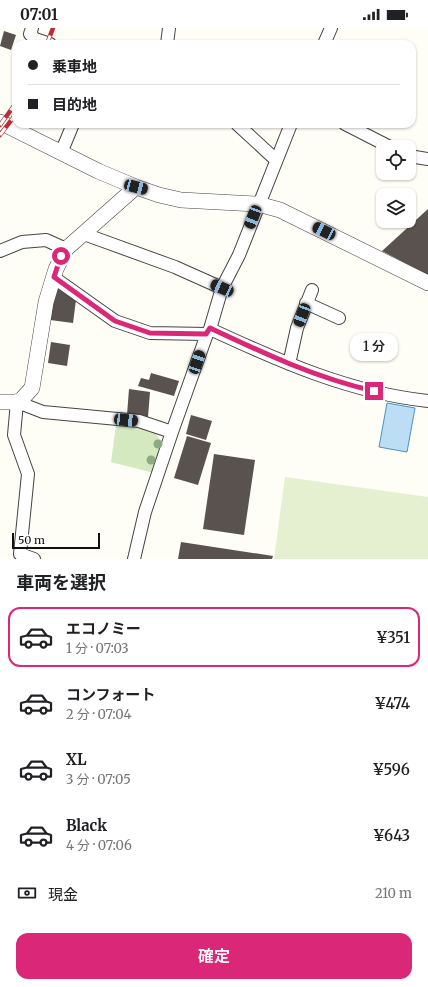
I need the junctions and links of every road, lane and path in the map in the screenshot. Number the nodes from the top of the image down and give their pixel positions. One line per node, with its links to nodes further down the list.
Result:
1 (32, 28): 4 (street)
2 (169, 28): 5 (street)
3 (331, 28): 6 (street)
4 (38, 40)
5 (168, 40)
6 (326, 40)
7 (0, 122): 8 (street)
8 (12, 127)
9 (14, 128): 15 (street)
10 (71, 128): 15 (street)
11 (241, 128): 18 (street)
12 (289, 128): 18 (street)
13 (353, 128): 14 (street)
14 (376, 140)
15 (61, 153): 19 (street)
16 (416, 157): 17 (street)
17 (428, 158)
18 (276, 160): 20 (street)
19 (136, 187): 20 (street); 21 (street)
20 (258, 204): 25 (street); 26 (street)
21 (84, 234): 22 (street); 26 (street)
22 (66, 249): 23 (street); 24 (street)
23 (0, 251)
24 (54, 277): 30 (street); 34 (street)
25 (428, 283)
26 (222, 288): 30 (street)
27 (312, 290): 28 (street)
28 (306, 303): 29 (street); 31 (street)
29 (340, 318)
30 (208, 331): 31 (street); 35 (street)
31 (289, 364): 32 (street)
32 (428, 401)
33 (0, 402): 34 (street)
34 (17, 402): 35 (street); 36 (street)
35 (172, 432): 37 (street)
36 (34, 559)
37 (134, 559)

